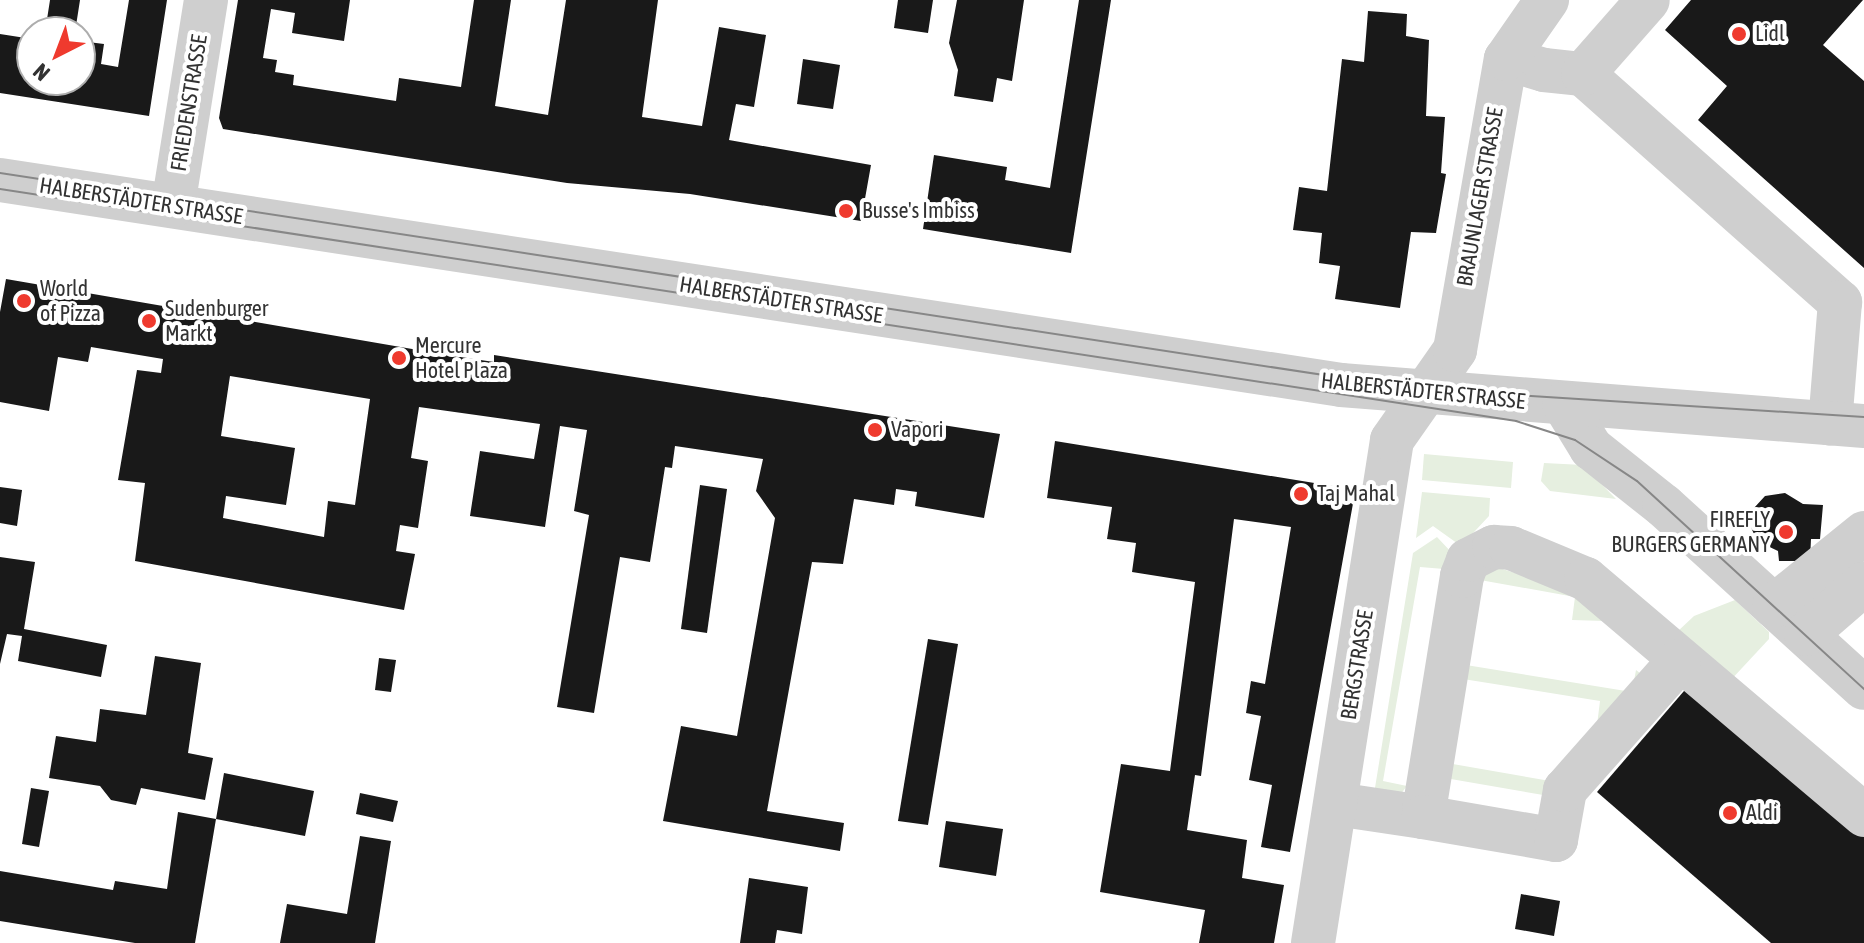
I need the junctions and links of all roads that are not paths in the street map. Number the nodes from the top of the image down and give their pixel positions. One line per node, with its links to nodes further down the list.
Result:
1 (206, 0): 7 (street, FRIEDENSTRASSE)
2 (1547, 0): 4 (street, BRAUNLAGER STRASSE)
3 (1648, 0): 5 (street)
4 (1506, 59): 5 (street); 8 (street, BRAUNLAGER STRASSE)
5 (1583, 74): 10 (street)
6 (0, 180): 7 (street, HALBERSTÄDTER STRASSE)
7 (173, 206): 8 (street, HALBERSTÄDTER STRASSE)
8 (1419, 395): 9 (street, HALBERSTÄDTER STRASSE); 17 (street, BERGSTRASSE)
9 (1564, 404): 10 (street, HALBERSTÄDTER STRASSE); 13 (street)
10 (1847, 425)
11 (1864, 533): 13 (street)
12 (1864, 584): 14 (street)
13 (1774, 606): 14 (street)
14 (1806, 634): 16 (street)
15 (1679, 661): 18 (street); 19 (street); 19 (street)
16 (1864, 688)
17 (1336, 804): 19 (street); 20 (street, BERGSTRASSE)
18 (1864, 815)
19 (1423, 817)
20 (1313, 943)

